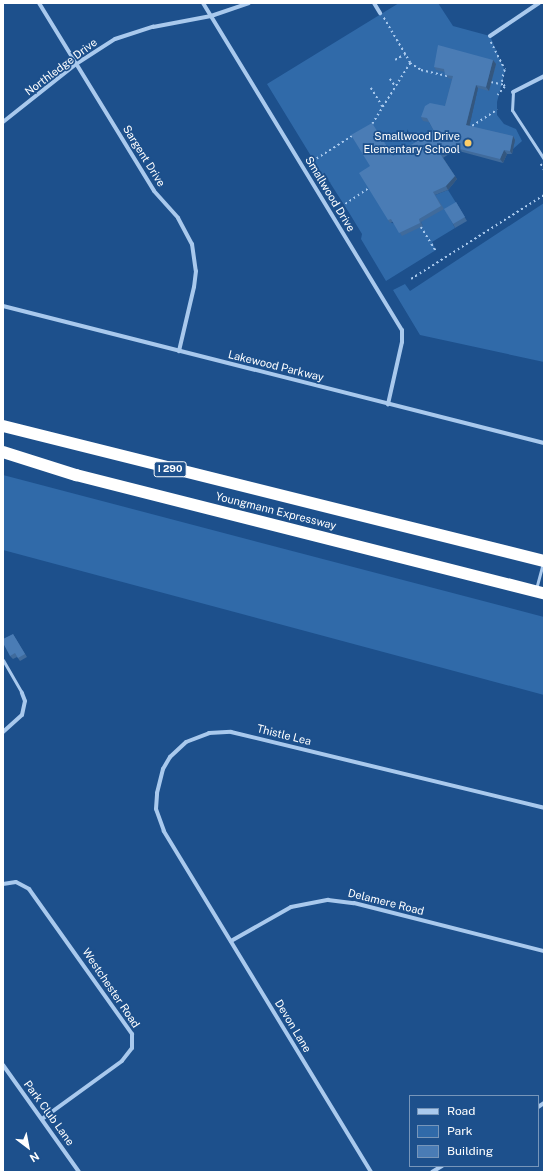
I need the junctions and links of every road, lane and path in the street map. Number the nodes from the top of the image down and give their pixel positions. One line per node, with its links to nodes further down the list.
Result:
1 (39, 3): 12 (street, Sargent Drive)
2 (203, 3): 7 (street, Smallwood Drive)
3 (249, 3): 7 (street, Northledge Drive)
4 (374, 3): 6 (street)
5 (539, 3): 8 (street)
6 (380, 13): 9 (path)
7 (211, 16): 12 (street, Northledge Drive); 29 (street, Smallwood Drive)
8 (490, 36): 17 (path)
9 (405, 54): 10 (path); 11 (path)
10 (395, 60)
11 (410, 63): 13 (path); 18 (path)
12 (76, 64): 24 (street, Northledge Drive); 37 (street, Sargent Drive)
13 (447, 76)
14 (544, 76): 20 (street)
15 (390, 78): 18 (path)
16 (491, 82): 17 (path)
17 (505, 85): 21 (path)
18 (395, 86): 22 (path)
19 (372, 88): 22 (path)
20 (512, 92): 28 (lane)
21 (498, 95)
22 (383, 107): 25 (path)
23 (497, 110): 26 (path)
24 (3, 122)
25 (367, 127)
26 (470, 127)
27 (354, 135): 29 (path)
28 (544, 159)
29 (303, 167): 38 (street, Smallwood Drive)
30 (369, 188): 32 (path)
31 (544, 195): 35 (path)
32 (345, 204)
33 (421, 227): 34 (path)
34 (436, 251)
35 (411, 279)
36 (3, 306): 37 (street, Lakewood Parkway)
37 (179, 351): 38 (street, Lakewood Parkway)
38 (388, 404): 40 (street, Lakewood Parkway)
39 (3, 426): 42 (highway, Youngmann Expressway / I 290)
40 (544, 443)
41 (3, 452): 43 (highway, Youngmann Expressway / I 290)
42 (544, 561): 43 (lane)
43 (540, 592)
44 (3, 660): 45 (lane)
45 (22, 693): 46 (street)
46 (3, 732)
47 (544, 808): 49 (street, Thistle Lea)
48 (3, 884): 53 (street, Westchester Road)
49 (200, 890): 50 (street, Devon Lane)
50 (231, 941): 51 (street, Delamere Road); 55 (street, Devon Lane)
51 (544, 951)
52 (3, 1065): 53 (street, Park Club Lane)
53 (42, 1119): 54 (street, Park Club Lane)
54 (80, 1172)
55 (371, 1172)

